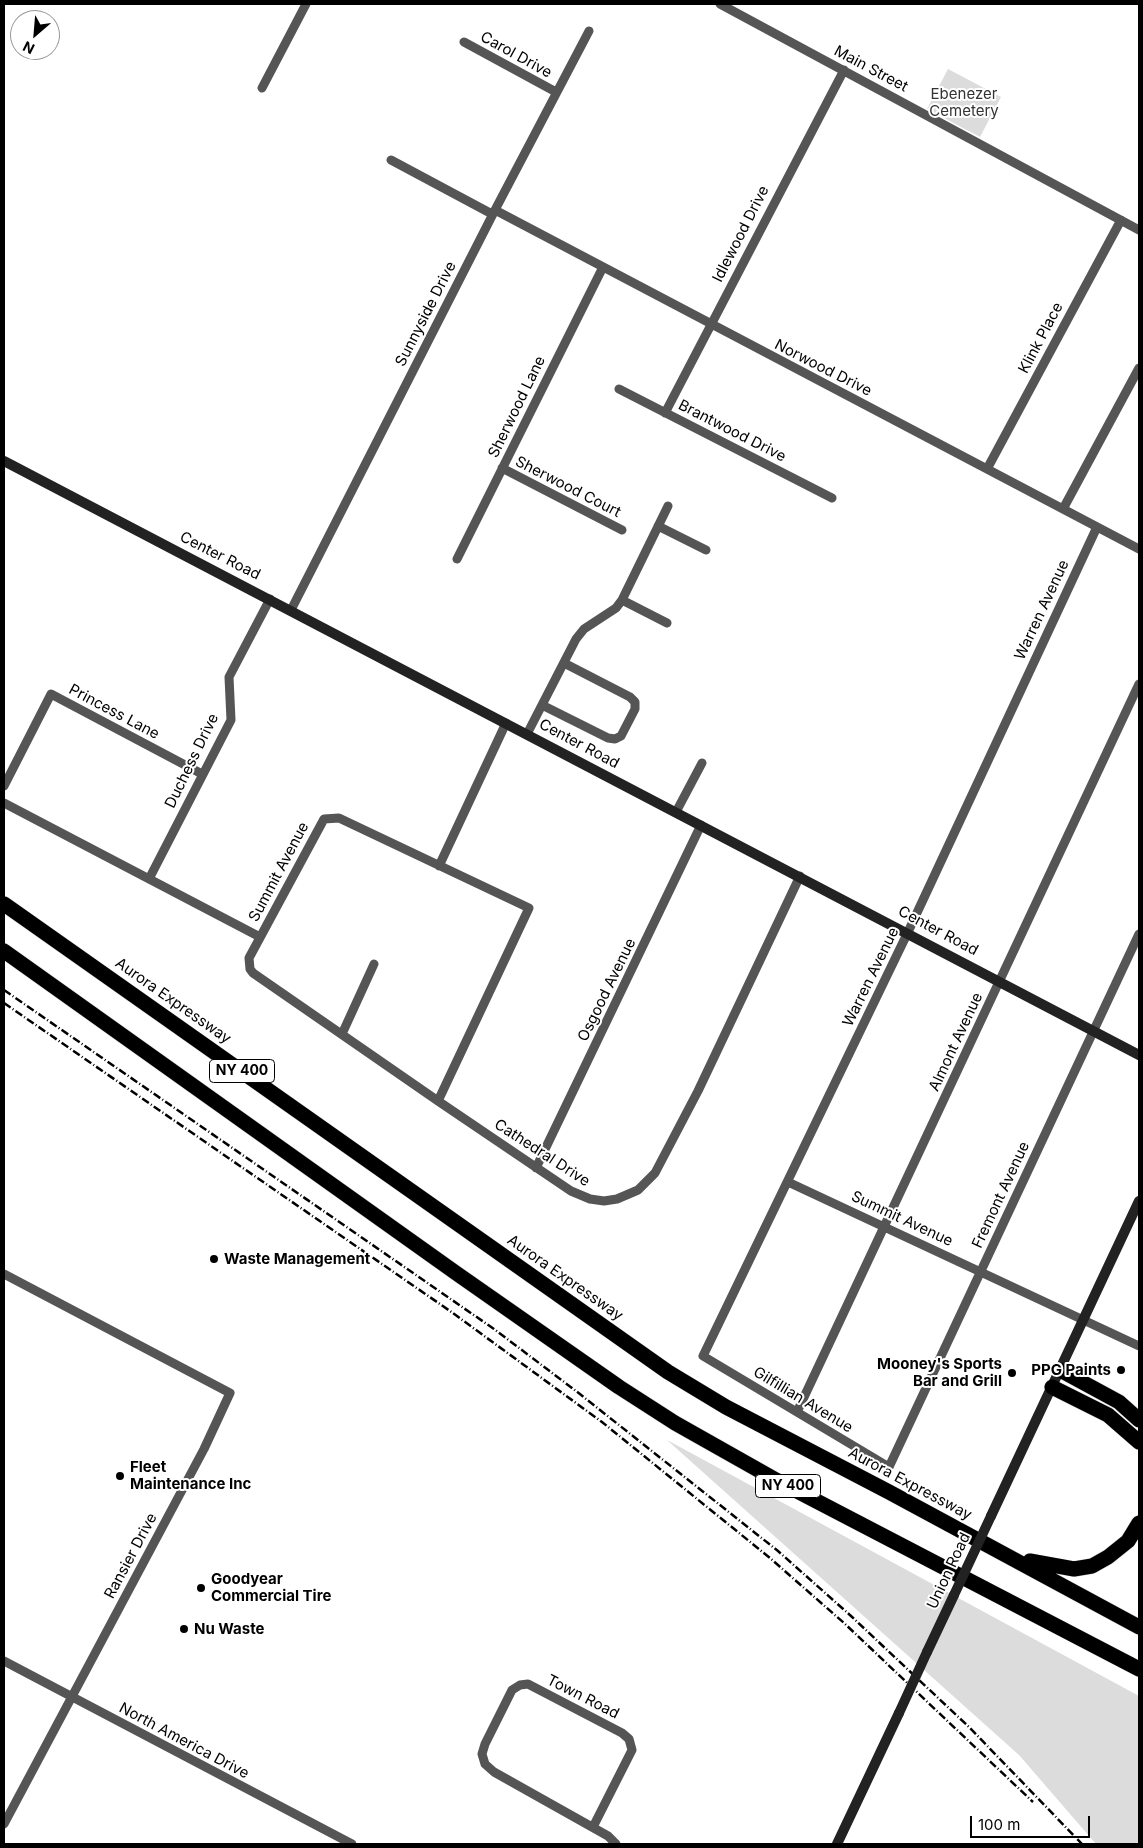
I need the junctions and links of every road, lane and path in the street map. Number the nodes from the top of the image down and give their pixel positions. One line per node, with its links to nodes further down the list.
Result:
1 (306, 4): 6 (street)
2 (720, 4): 5 (street, Main Street)
3 (589, 31): 7 (street, Sunnyside Drive)
4 (464, 42): 7 (street, Carol Drive)
5 (844, 70): 10 (street, Main Street); 13 (street, Idlewood Drive)
6 (262, 88)
7 (556, 92): 9 (street, Sunnyside Drive)
8 (391, 160): 9 (street, Norwood Drive)
9 (493, 212): 12 (street, Norwood Drive); 31 (street, Sunnyside Drive)
10 (1121, 220): 11 (street, Main Street); 19 (street, Klink Place)
11 (1139, 230)
12 (603, 267): 13 (street, Norwood Drive); 18 (street, Sherwood Lane)
13 (710, 324): 16 (street, Idlewood Drive); 19 (street, Norwood Drive)
14 (1139, 368): 22 (street)
15 (618, 389): 16 (street, Brantwood Drive)
16 (665, 413): 20 (street, Brantwood Drive)
17 (4, 461): 29 (main road, Center Road)
18 (502, 468): 25 (street, Sherwood Court); 28 (street, Sherwood Lane)
19 (987, 469): 22 (street, Norwood Drive)
20 (832, 498)
21 (668, 506): 23 (street)
22 (1063, 509): 24 (street, Norwood Drive)
23 (658, 526): 27 (street); 30 (street)
24 (1096, 527): 26 (street, Norwood Drive); 48 (street, Warren Avenue)
25 (622, 530)
26 (1139, 549)
27 (706, 550)
28 (457, 559)
29 (270, 599): 31 (main road, Center Road); 39 (street, Duchess Drive)
30 (622, 600): 32 (street); 33 (street)
31 (291, 610): 36 (main road, Center Road)
32 (667, 623)
33 (564, 663): 35 (street); 35 (street)
34 (1138, 690): 53 (street, Almont Avenue)
35 (542, 705): 37 (street)
36 (506, 723): 37 (main road, Center Road); 44 (street)
37 (527, 734): 42 (main road, Center Road)
38 (702, 763): 42 (street)
39 (202, 774): 40 (street, Princess Lane); 46 (street, Duchess Drive)
40 (4, 786)
41 (4, 803): 46 (street, Summit Avenue)
42 (676, 812): 43 (main road, Center Road)
43 (701, 825): 45 (main road, Center Road); 58 (street, Osgood Avenue)
44 (439, 866): 50 (street, Summit Avenue); 57 (street, Summit Avenue)
45 (800, 876): 48 (main road, Center Road); 58 (street, Cathedral Drive)
46 (148, 879): 50 (street, Summit Avenue)
47 (4, 904): 74 (highway, Aurora Expressway / NY 400)
48 (908, 932): 53 (main road, Center Road); 59 (street, Warren Avenue)
49 (1139, 934): 54 (street, Fremont Avenue)
50 (260, 937): 55 (street, Cathedral Drive)
51 (4, 951): 77 (highway, NY 400)
52 (374, 964): 55 (street)
53 (999, 981): 54 (main road, Center Road); 61 (street, Almont Avenue)
54 (1094, 1031): 56 (main road, Center Road); 62 (street, Fremont Avenue)
55 (342, 1034): 57 (street, Cathedral Drive)
56 (1139, 1055)
57 (438, 1101): 58 (street, Cathedral Drive)
58 (536, 1168)
59 (788, 1182): 61 (street, Summit Avenue); 66 (street, Warren Avenue)
60 (1139, 1201): 64 (main road, Union Road)
61 (885, 1227): 62 (street, Summit Avenue); 69 (street, Almont Avenue)
62 (981, 1271): 64 (street, Summit Avenue); 72 (street, Fremont Avenue)
63 (4, 1274): 78 (street, Ransier Drive)
64 (1083, 1320): 65 (street, Summit Avenue); 67 (main road, Union Road)
65 (1139, 1346)
66 (703, 1356): 69 (street, Gilfillian Avenue)
67 (1060, 1370): 68 (main road, Union Road); 70 (highway)
68 (1052, 1387): 71 (highway); 83 (main road, Union Road, bridge)
69 (797, 1412): 72 (street, Gilfillian Avenue)
70 (1139, 1420)
71 (1138, 1443)
72 (889, 1467)
73 (1139, 1523): 74 (highway)
74 (1010, 1557): 75 (highway, Aurora Expressway / NY 400)
75 (1139, 1627)
76 (4, 1661): 78 (street, North America Drive)
77 (1139, 1669)
78 (72, 1698): 79 (street, Ransier Drive); 81 (street, North America Drive)
79 (4, 1824)
80 (593, 1827): 80 (street, Town Road); 82 (street, Town Road)
81 (352, 1844)
82 (616, 1844)
83 (837, 1844)

